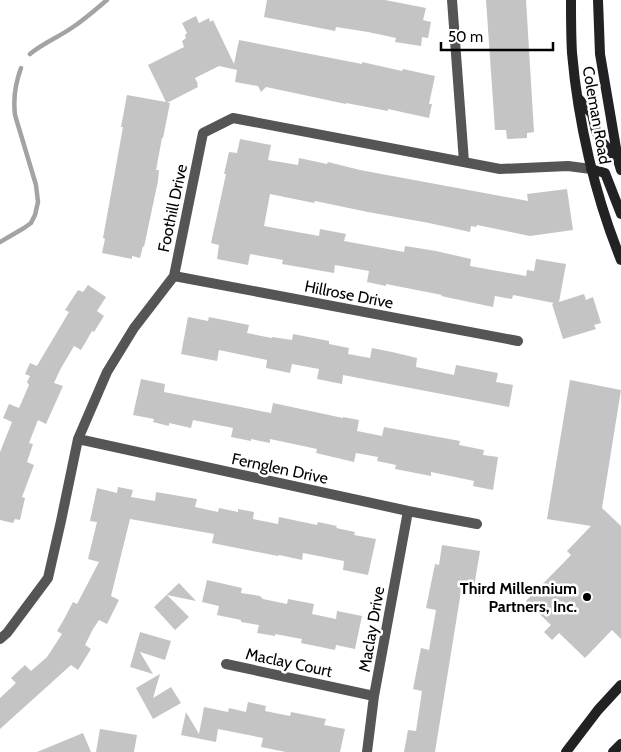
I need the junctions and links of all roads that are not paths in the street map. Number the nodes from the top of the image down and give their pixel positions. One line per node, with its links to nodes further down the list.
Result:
1 (452, 0): 5 (street)
2 (571, 0): 4 (street, Coleman Road)
3 (598, 0): 6 (street, Coleman Road)
4 (577, 97): 6 (street); 7 (street, Coleman Road)
5 (464, 162): 7 (street, Foothill Drive); 10 (street, Foothill Drive)
6 (620, 164)
7 (591, 169): 8 (street); 9 (street, Coleman Road)
8 (621, 214)
9 (621, 260)
10 (174, 276): 11 (street, Hillrose Drive); 12 (street, Foothill Drive)
11 (518, 341)
12 (78, 439): 13 (street, Fernglen Drive); 15 (street, Foothill Drive)
13 (408, 511): 14 (street, Fernglen Drive); 18 (street, Maclay Drive)
14 (477, 524)
15 (0, 640)
16 (226, 664): 18 (street, Maclay Court)
17 (621, 685): 21 (street)
18 (374, 696): 20 (street, Maclay Drive)
19 (621, 744): 22 (street)
20 (366, 752)
21 (566, 752)
22 (613, 752)

